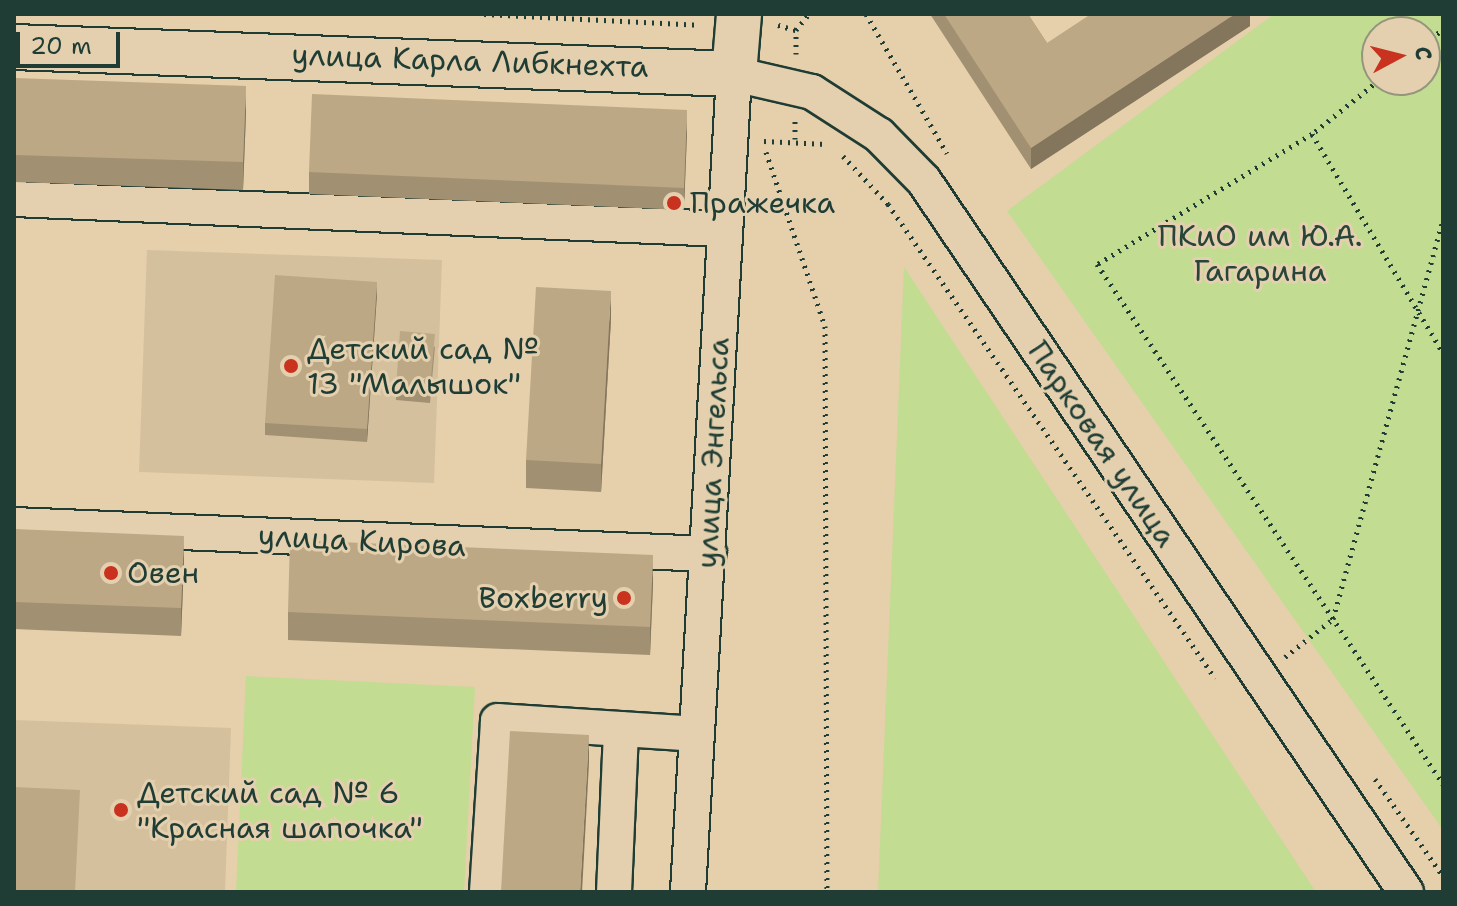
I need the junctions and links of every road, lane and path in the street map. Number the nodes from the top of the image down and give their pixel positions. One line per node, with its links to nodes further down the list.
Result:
1 (484, 14): 3 (path)
2 (809, 14): 4 (path)
3 (719, 19): 6 (main road, улица Энгельса)
4 (796, 30)
5 (14, 47): 6 (main road, улица Карла Либкнехта)
6 (734, 74): 11 (street, улица Энгельса); 26 (street, Парковая улица)
7 (1361, 95): 8 (path)
8 (1312, 134): 12 (path); 16 (path)
9 (14, 199): 11 (street)
10 (1443, 220): 12 (path)
11 (723, 229): 15 (street, улица Энгельса)
12 (1418, 312): 13 (path); 16 (path)
13 (1443, 353)
14 (14, 525): 15 (street, улица Кирова)
15 (709, 554): 20 (street, улица Энгельса)
16 (1333, 619): 17 (path); 21 (path)
17 (1288, 655)
18 (1218, 682): 25 (path)
19 (621, 729): 20 (street); 22 (street); 23 (street)
20 (697, 734): 24 (street, улица Энгельса)
21 (1443, 784)
22 (487, 892)
23 (614, 892)
24 (688, 892)
25 (827, 892)
26 (1406, 892)

